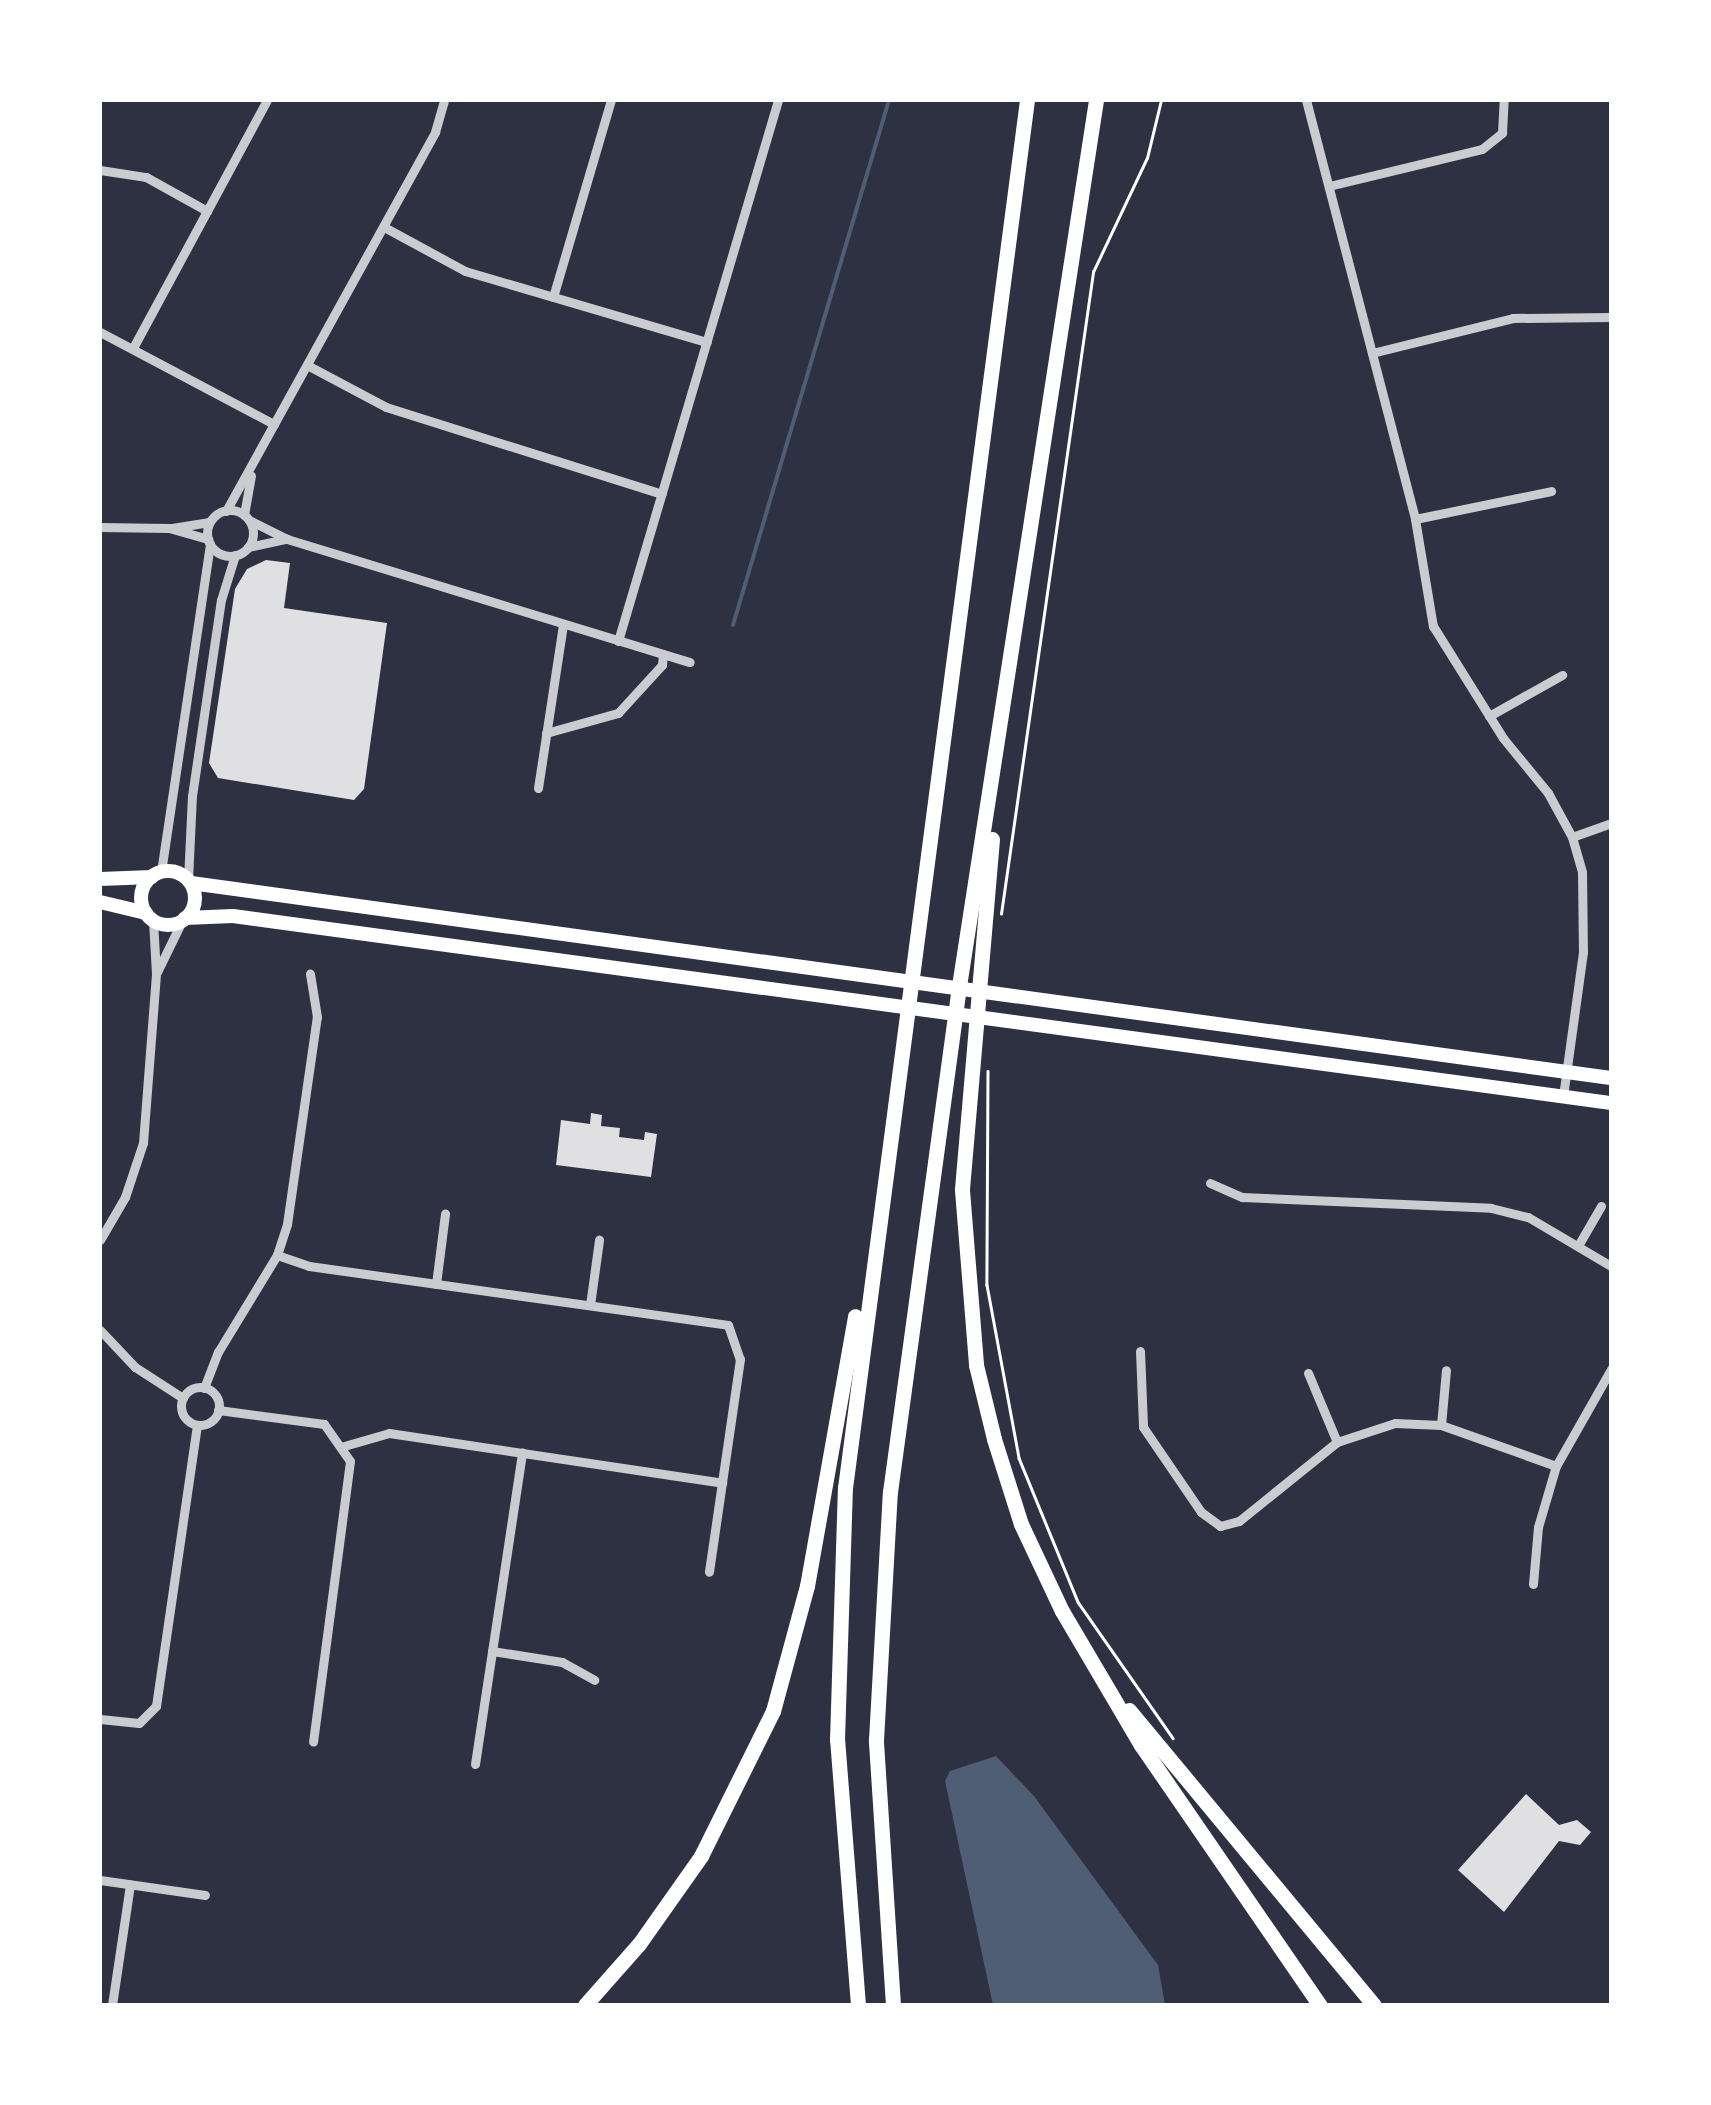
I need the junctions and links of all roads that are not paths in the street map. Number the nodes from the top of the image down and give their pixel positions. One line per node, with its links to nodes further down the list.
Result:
1 (267, 100): 11 (street)
2 (444, 100): 12 (street)
3 (611, 100): 13 (street)
4 (778, 100): 16 (street)
5 (1028, 100): 59 (highway)
6 (1096, 100): 21 (highway)
7 (1306, 100): 10 (street)
8 (1504, 100): 10 (street)
9 (100, 170): 11 (street)
10 (1329, 186): 18 (street)
11 (207, 211): 17 (street)
12 (384, 226): 13 (street); 19 (street)
13 (554, 297): 16 (street)
14 (1611, 316): 18 (street)
15 (100, 332): 17 (street)
16 (707, 342): 24 (street)
17 (134, 346): 20 (street)
18 (1372, 353): 27 (street)
19 (307, 365): 20 (street); 24 (street)
20 (274, 424): 22 (street)
21 (1047, 434): 88 (highway); 99 (highway)
22 (252, 468): 25 (street); 26 (street)
23 (1551, 491): 27 (street)
24 (662, 494): 36 (street)
25 (226, 510): 26 (street); 28 (street)
26 (246, 518): 31 (street); 33 (street)
27 (1415, 518): 40 (street)
28 (210, 522): 30 (street); 32 (street)
29 (100, 528): 30 (street)
30 (169, 528): 32 (street)
31 (287, 539): 33 (street); 35 (street)
32 (209, 542): 34 (street); 44 (street)
33 (248, 547): 34 (street)
34 (235, 555): 43 (street)
35 (563, 624): 36 (street); 41 (street)
36 (618, 641): 37 (street)
37 (664, 654): 38 (street); 41 (street)
38 (690, 662)
39 (1562, 675): 40 (street)
40 (1489, 716): 46 (street)
41 (546, 733): 42 (street)
42 (538, 788)
43 (192, 796): 44 (street); 49 (street)
44 (172, 822): 47 (street)
45 (1611, 823): 46 (street)
46 (1572, 837): 55 (street)
47 (156, 874): 48 (main road); 49 (main road); 51 (main road)
48 (100, 879)
49 (189, 882): 52 (main road); 55 (main road)
50 (100, 902): 51 (main road)
51 (149, 916): 52 (main road); 53 (street)
52 (184, 920): 53 (street); 57 (main road)
53 (156, 974): 63 (street)
54 (310, 974): 66 (street)
55 (1566, 1072): 56 (main road); 57 (street)
56 (1611, 1078)
57 (1563, 1097): 58 (main road)
58 (1611, 1103)
59 (892, 1126): 97 (highway); 98 (highway)
60 (1210, 1183): 65 (street)
61 (1601, 1206): 65 (street)
62 (446, 1214): 68 (street)
63 (100, 1239)
64 (599, 1240): 69 (street)
65 (1579, 1244): 67 (street)
66 (277, 1255): 68 (street); 75 (street)
67 (1611, 1266)
68 (436, 1284): 69 (street)
69 (590, 1304): 84 (street)
70 (100, 1330): 76 (street)
71 (1140, 1351): 80 (street)
72 (1446, 1370): 78 (street)
73 (1611, 1370): 83 (street)
74 (1308, 1374): 80 (street)
75 (204, 1388): 76 (street); 77 (street)
76 (183, 1398): 79 (street)
77 (218, 1410): 79 (street); 81 (street)
78 (1441, 1424): 80 (street); 83 (street)
79 (197, 1425): 90 (street)
80 (1337, 1442)
81 (344, 1446): 82 (street); 91 (street)
82 (522, 1453): 84 (street); 87 (street)
83 (1556, 1466): 86 (street)
84 (722, 1483): 85 (street)
85 (708, 1572)
86 (1532, 1584)
87 (492, 1651): 89 (street); 92 (street)
88 (1101, 1676): 100 (highway); 101 (highway)
89 (594, 1680)
90 (100, 1719)
91 (313, 1742)
92 (475, 1764)
93 (100, 1880): 94 (street)
94 (130, 1884): 95 (street); 96 (street)
95 (205, 1895)
96 (112, 2005)
97 (584, 2005)
98 (858, 2005)
99 (894, 2005)
100 (1320, 2005)
101 (1374, 2005)

